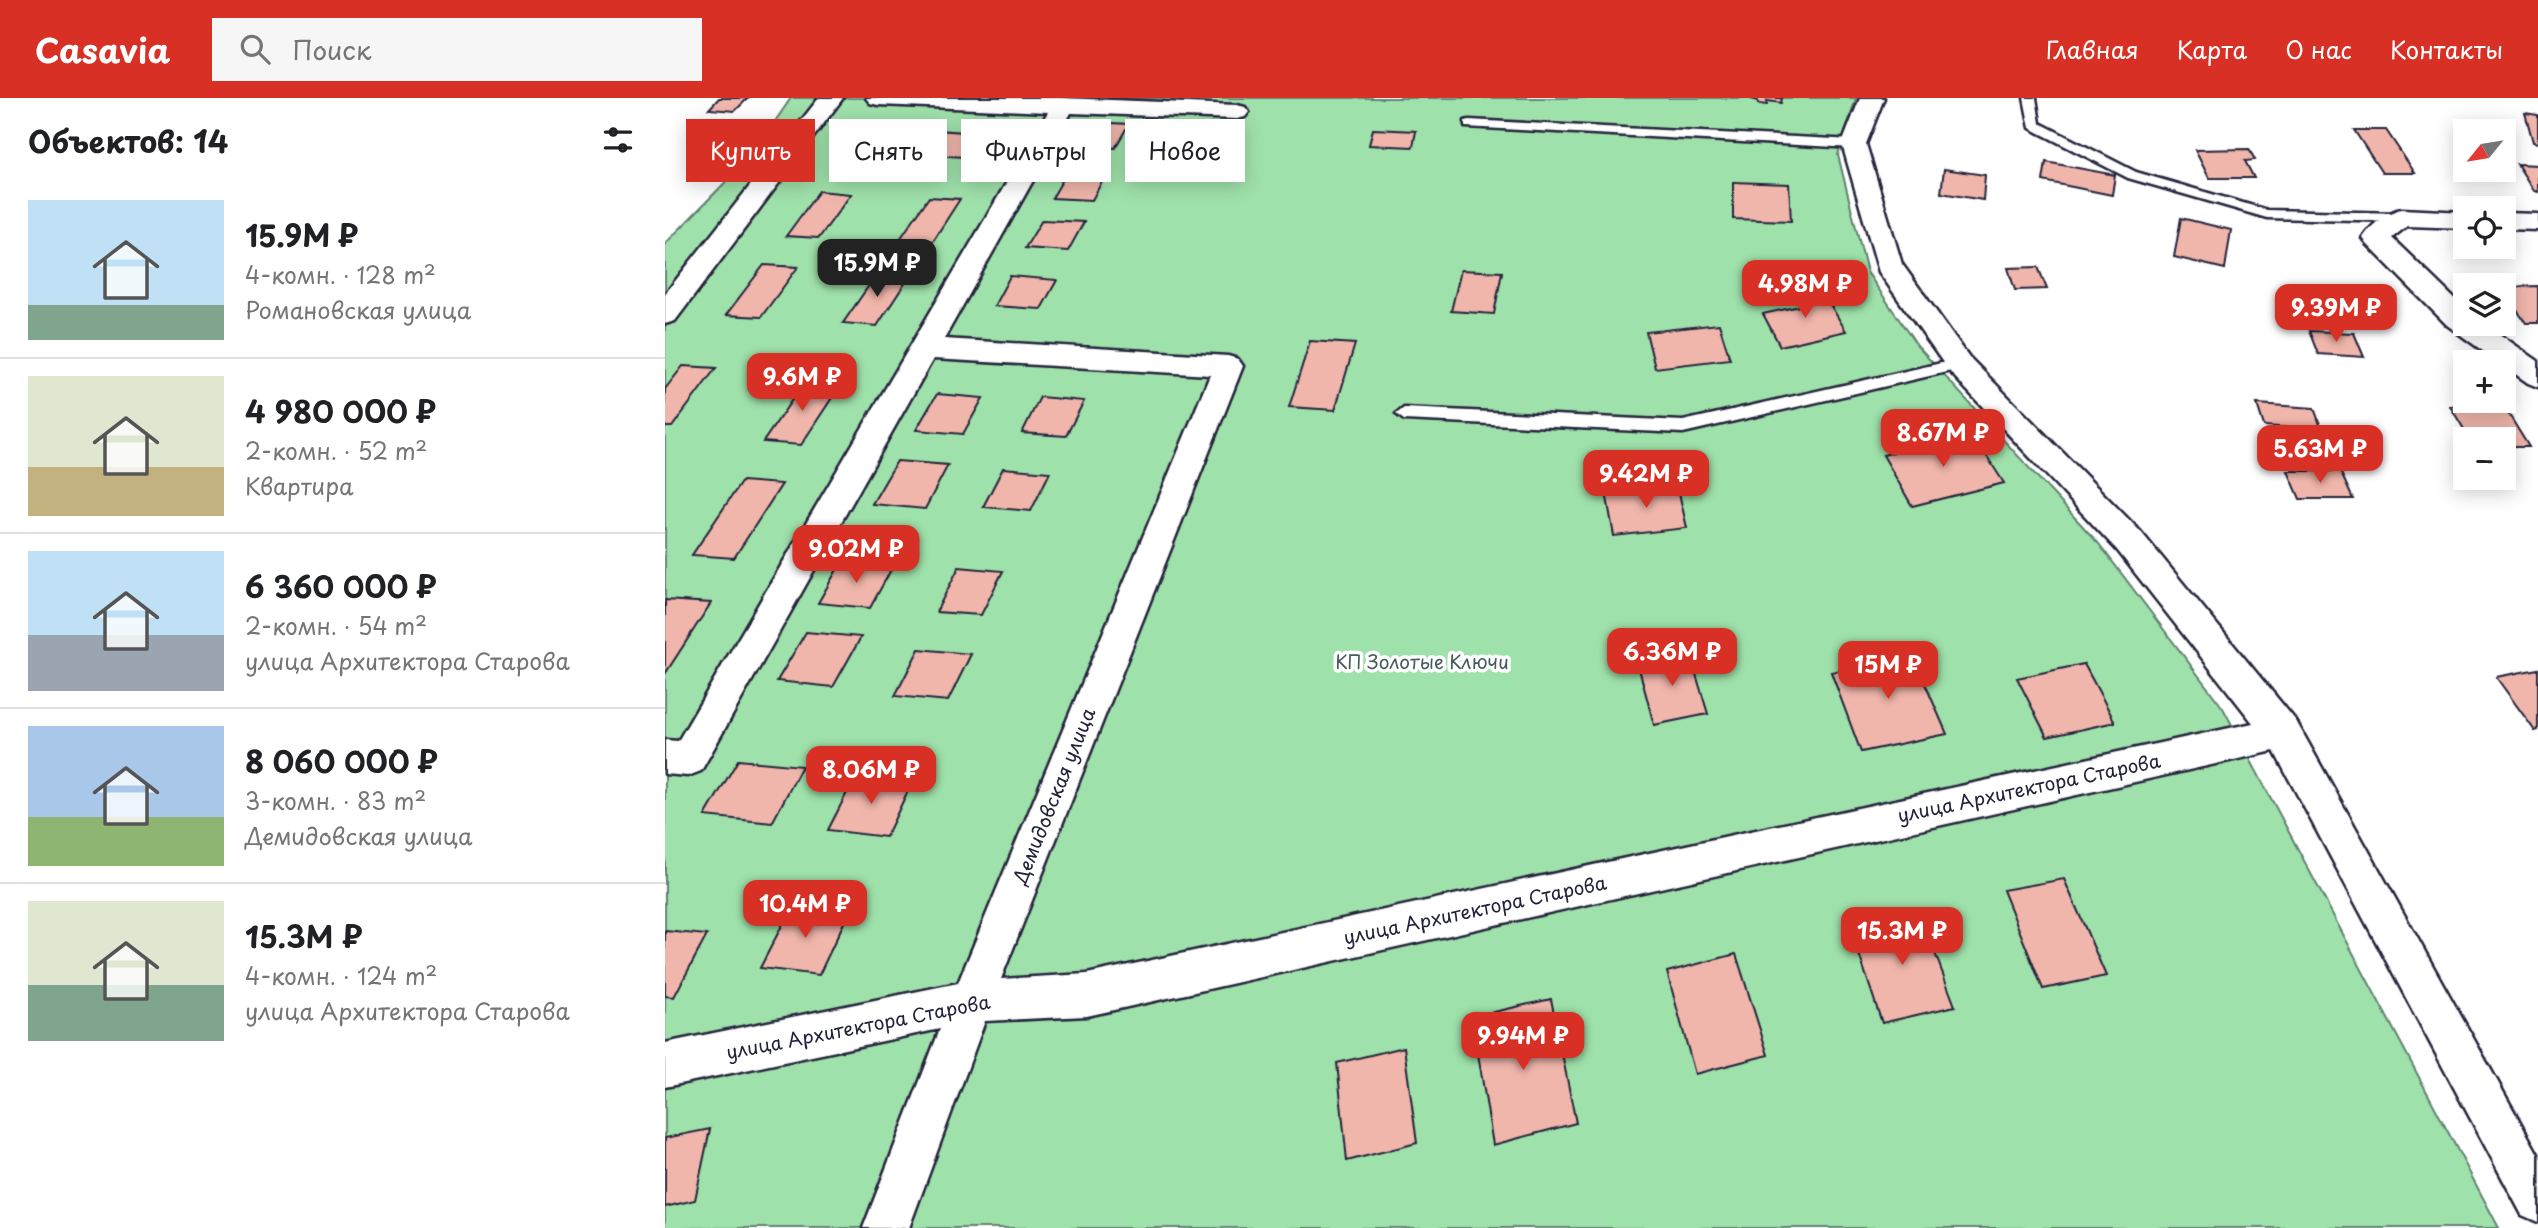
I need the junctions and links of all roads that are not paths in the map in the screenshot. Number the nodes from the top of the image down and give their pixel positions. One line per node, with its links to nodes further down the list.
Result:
1 (831, 98): 13 (street)
2 (878, 98): 5 (street)
3 (1872, 98): 8 (street)
4 (2030, 98): 9 (lane)
5 (1063, 106): 6 (street); 14 (street)
6 (1237, 112)
7 (1469, 124): 8 (lane)
8 (1854, 144): 15 (street)
9 (2401, 218): 10 (street); 16 (street)
10 (2453, 220)
11 (2516, 221): 12 (street)
12 (2538, 222)
13 (665, 314)
14 (923, 348): 19 (street); 20 (street, Демидовская улица)
15 (1959, 364): 17 (lane); 18 (street)
16 (2538, 376)
17 (1404, 414)
18 (2283, 733): 20 (street, улица Архитектора Старова); 22 (street)
19 (665, 757)
20 (971, 1001): 21 (street, улица Архитектора Старова); 23 (street, Демидовская улица)
21 (665, 1065)
22 (2538, 1199)
23 (886, 1228)

